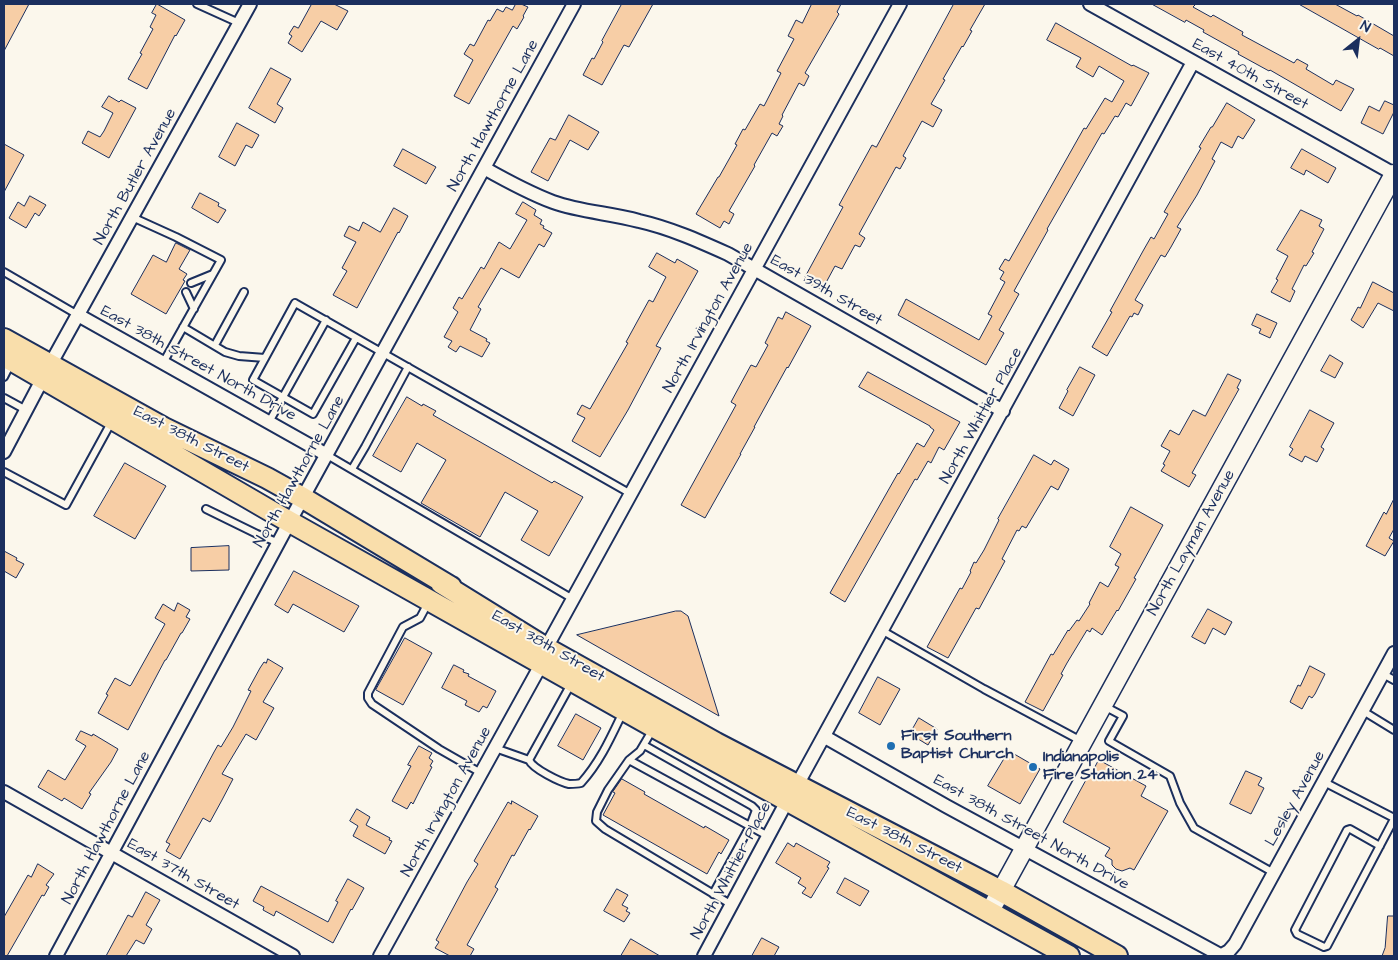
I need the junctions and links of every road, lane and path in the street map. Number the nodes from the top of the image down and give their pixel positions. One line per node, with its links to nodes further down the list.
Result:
1 (198, 4): 6 (lane)
2 (250, 4): 6 (street, North Butler Avenue)
3 (574, 4): 8 (street, North Hawthorne Lane)
4 (900, 4): 11 (street, North Irvington Avenue)
5 (1090, 4): 7 (street, East 40th Street)
6 (240, 23): 10 (street, North Butler Avenue)
7 (1193, 62): 9 (street, East 40th Street); 33 (street, North Whittier Place)
8 (484, 168): 11 (street, East 39th Street); 24 (street, North Hawthorne Lane)
9 (1394, 174): 52 (street, North Layman Avenue)
10 (132, 217): 13 (lane); 18 (street, North Butler Avenue)
11 (754, 269): 33 (street, East 39th Street); 40 (street, North Irvington Avenue)
12 (4, 272): 18 (lane)
13 (213, 274): 14 (lane); 17 (lane)
14 (190, 282)
15 (186, 292): 17 (lane)
16 (244, 292): 23 (lane)
17 (194, 308): 20 (lane)
18 (78, 316): 26 (street, East 38th Street North Drive); 29 (street, North Butler Avenue)
19 (326, 320): 21 (lane); 25 (lane); 30 (lane)
20 (183, 327): 23 (lane); 26 (lane)
21 (356, 338): 24 (lane); 30 (lane)
22 (4, 339): 29 (main road, East 38th Street)
23 (215, 345): 25 (lane)
24 (383, 353): 28 (lane); 37 (street, North Hawthorne Lane)
25 (264, 358): 30 (lane)
26 (163, 364): 35 (street, East 38th Street North Drive)
27 (6, 365): 29 (main road, East 38th Street)
28 (408, 367): 38 (lane); 40 (lane)
29 (46, 372): 32 (street, North Butler Avenue); 34 (main road, East 38th Street); 41 (main road, East 38th Street)
30 (283, 397): 35 (lane)
31 (4, 398): 32 (lane)
32 (26, 410): 36 (street, North Butler Avenue)
33 (1003, 410): 47 (street, North Whittier Place)
34 (112, 420): 39 (lane); 43 (main road, East 38th Street)
35 (269, 422): 37 (street, East 38th Street North Drive)
36 (4, 452)
37 (327, 455): 38 (lane); 41 (street, North Hawthorne Lane)
38 (352, 469): 45 (lane)
39 (4, 472)
40 (631, 494): 45 (street, North Irvington Avenue)
41 (303, 498): 43 (street, North Hawthorne Lane); 49 (main road, East 38th Street)
42 (206, 509): 44 (lane)
43 (290, 521): 44 (street, North Hawthorne Lane); 46 (main road, East 38th Street)
44 (279, 543): 72 (street, North Hawthorne Lane)
45 (573, 599): 49 (street, North Irvington Avenue)
46 (429, 600): 49 (main road, East 38th Street); 63 (lane)
47 (882, 631): 57 (street, North Whittier Place); 58 (lane)
48 (1394, 653): 50 (street, Lesley Avenue)
49 (544, 655): 51 (main road, East 38th Street); 60 (street, North Irvington Avenue); 66 (main road, East 38th Street)
50 (1389, 677): 54 (street, Lesley Avenue)
51 (573, 681): 53 (main road, East 38th Street); 61 (lane)
52 (1103, 705): 58 (street, North Layman Avenue); 73 (lane)
53 (624, 709): 55 (main road, East 38th Street); 61 (lane)
54 (1362, 711): 56 (lane); 64 (street, Lesley Avenue)
55 (654, 727): 59 (lane); 66 (main road, East 38th Street)
56 (1394, 730)
57 (825, 737): 66 (street, North Whittier Place); 71 (street, East 38th Street North Drive)
58 (1083, 742): 71 (street, North Layman Avenue)
59 (644, 745): 62 (lane); 68 (lane)
60 (495, 748): 61 (lane); 63 (street, North Irvington Avenue)
61 (529, 760)
62 (629, 760): 68 (lane); 75 (lane)
63 (481, 773): 80 (street, North Irvington Avenue)
64 (1324, 782): 67 (lane); 73 (street, Lesley Avenue)
65 (4, 792): 72 (street, East 37th Street)
66 (792, 793): 69 (street, North Whittier Place); 74 (main road, East 38th Street); 77 (main road, East 38th Street)
67 (1394, 818): 70 (lane)
68 (750, 826): 69 (lane); 75 (lane)
69 (769, 837): 76 (street, North Whittier Place)
70 (1380, 846): 70 (lane)
71 (1025, 848): 74 (street, North Layman Avenue); 84 (street, East 38th Street North Drive)
72 (111, 853): 78 (street, North Hawthorne Lane); 79 (street, East 37th Street)
73 (1274, 873): 84 (street, Lesley Avenue)
74 (1001, 891): 77 (street, North Layman Avenue); 83 (main road, East 38th Street)
75 (713, 894): 76 (lane)
76 (732, 905): 81 (street, North Whittier Place)
77 (990, 912): 82 (main road, East 38th Street)
78 (56, 956)
79 (293, 956)
80 (380, 956)
81 (704, 956)
82 (1069, 956)
83 (1117, 956)
84 (1221, 956)

